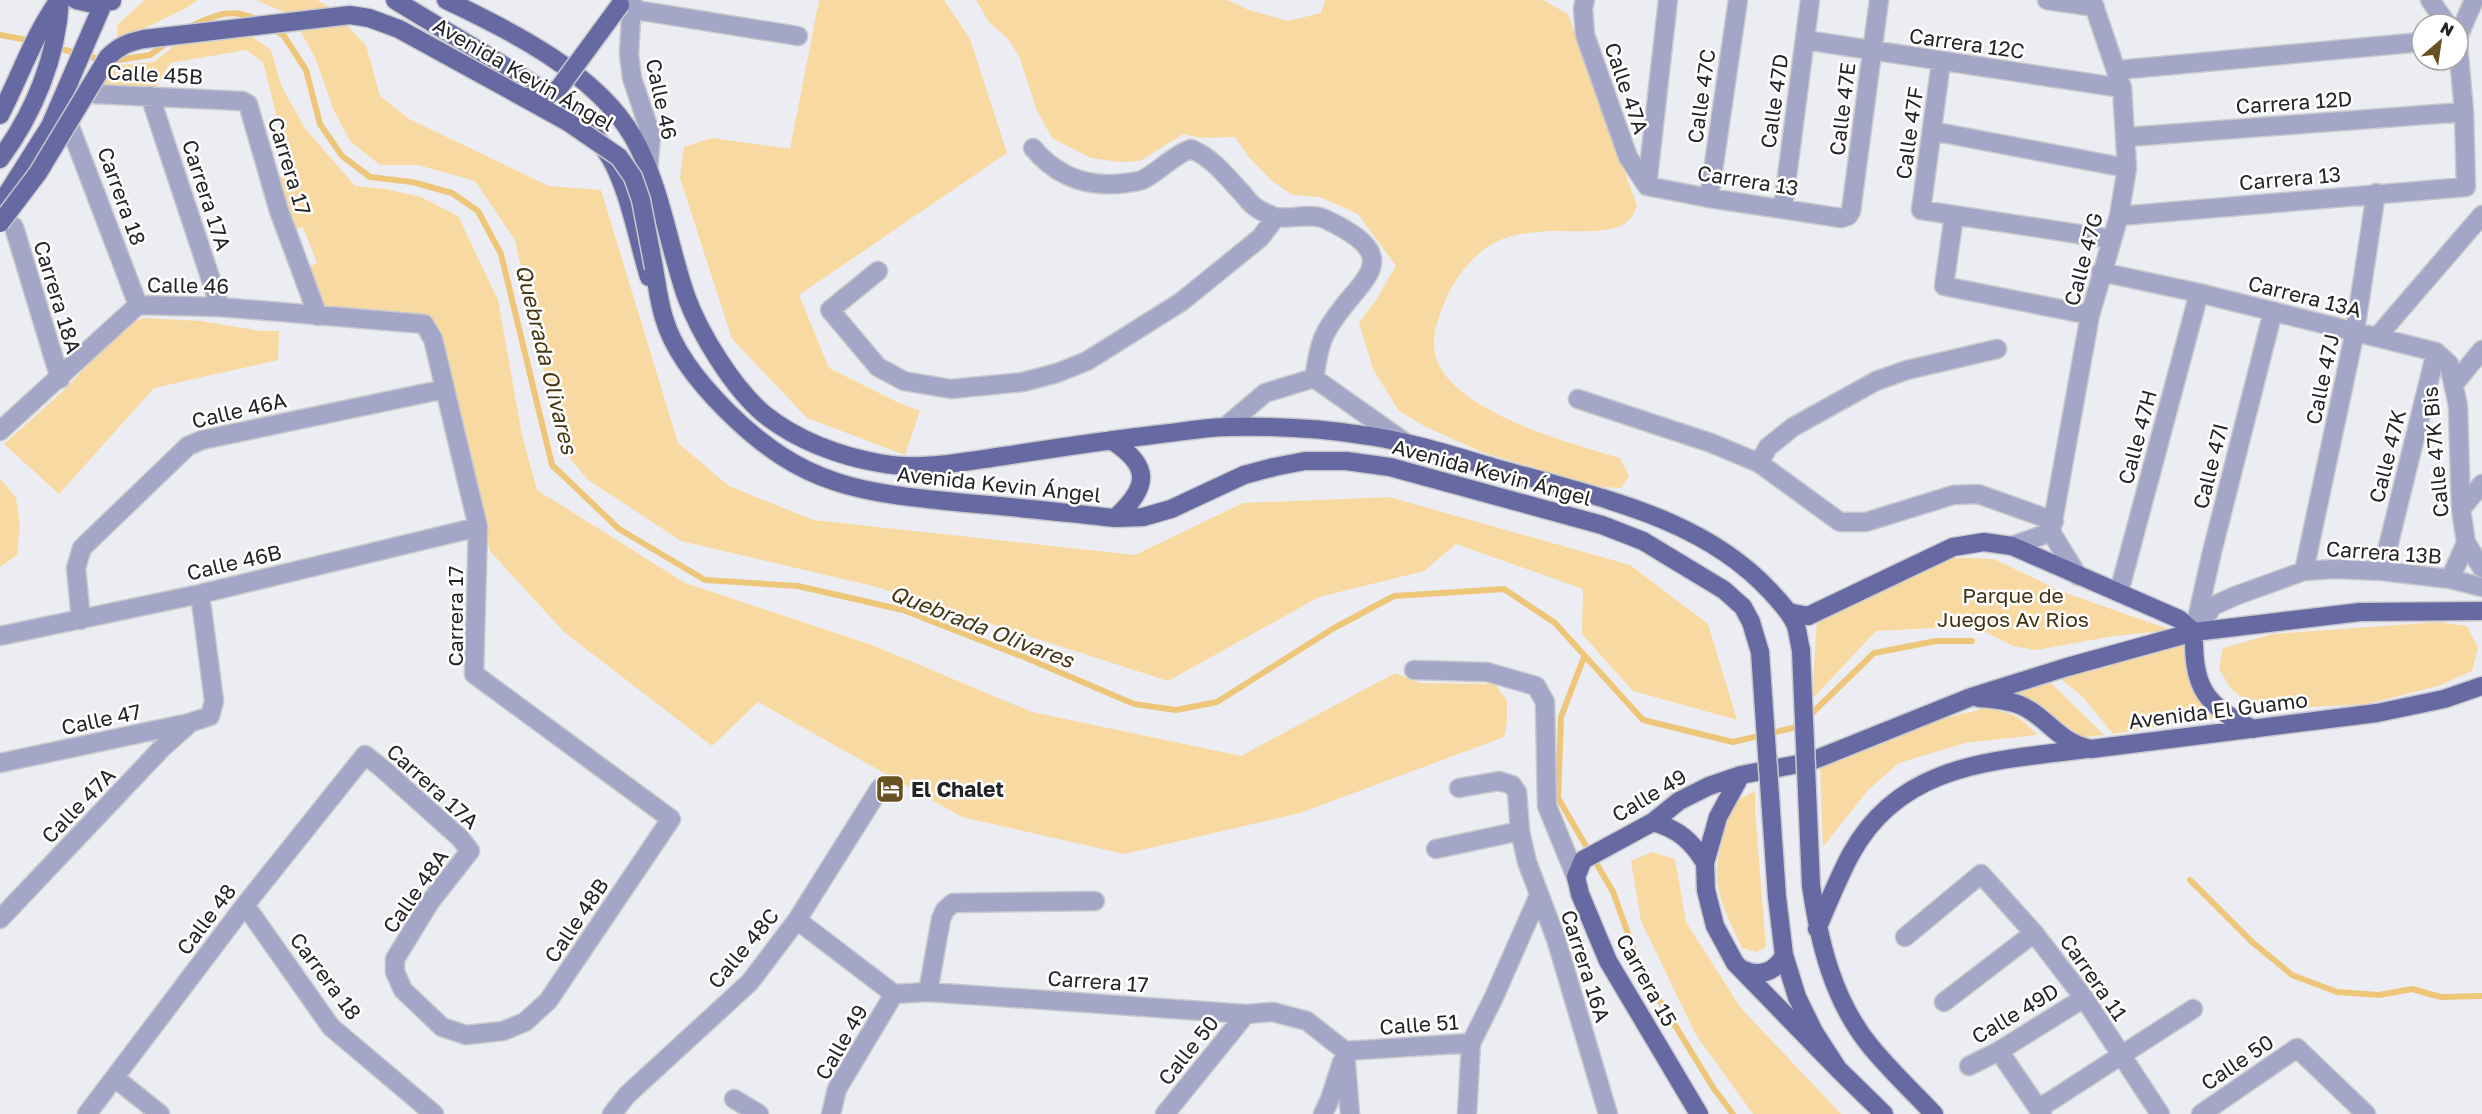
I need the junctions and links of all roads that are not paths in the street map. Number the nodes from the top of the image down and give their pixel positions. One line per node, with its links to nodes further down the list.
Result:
1 (59, 0): 29 (main road); 33 (main road)
2 (76, 0): 12 (main road)
3 (394, 0): 56 (main road)
4 (446, 0): 15 (main road, Avenida Kevin Ángel)
5 (455, 0): 15 (main road)
6 (1585, 0): 36 (street, Calle 47A)
7 (1668, 0): 36 (street)
8 (1738, 0): 38 (street, Calle 47C)
9 (1810, 0): 17 (street, Calle 47D)
10 (1879, 0): 19 (street, Calle 47E)
11 (2047, 0): 14 (street)
12 (108, 2): 24 (main road)
13 (626, 3): 16 (street); 26 (main road, bridge); 35 (street, Calle 46)
14 (2094, 4): 21 (street, Calle 47G)
15 (489, 20): 35 (main road, Avenida Kevin Ángel)
16 (798, 36)
17 (1805, 40): 19 (street, Carrera 12C); 40 (street, Calle 47D)
18 (2410, 43): 21 (street)
19 (1872, 52): 20 (street, Carrera 12C); 45 (street, Calle 47E)
20 (1941, 62): 23 (street, Carrera 12C); 30 (street, Calle 47F)
21 (2118, 70): 23 (street, Calle 47G)
22 (2460, 72): 28 (street)
23 (2122, 88): 31 (street, Calle 47G)
24 (66, 91): 25 (street, Calle 45B); 39 (main road); 51 (street, Carrera 18)
25 (150, 96): 27 (street, Calle 45B); 52 (street, Carrera 17A)
26 (522, 96): 46 (main road, Avenida Kevin Ángel, bridge); 56 (main road, Avenida Kevin Ángel, bridge)
27 (242, 101): 55 (street, Carrera 17)
28 (2464, 112): 31 (street, Carrera 12D); 37 (street, Carrera 13)
29 (0, 115)
30 (1932, 131): 34 (street); 41 (street, Calle 47F)
31 (2127, 137): 34 (street, Calle 47G)
32 (1033, 148): 44 (street)
33 (0, 159)
34 (2127, 168): 43 (street, Calle 47G)
35 (648, 172): 70 (main road, Avenida Kevin Ángel)
36 (1647, 186): 38 (street, Carrera 13)
37 (2376, 193): 43 (street, Carrera 13); 58 (street, Calle 47J)
38 (1709, 198): 40 (street, Carrera 13)
39 (0, 205)
40 (1783, 207): 45 (street, Carrera 13)
41 (1954, 215): 47 (street); 54 (street)
42 (2482, 215): 59 (street, Carrera 13A)
43 (2119, 216): 47 (street, Calle 47G)
44 (1276, 217): 48 (street); 63 (street)
45 (1841, 218)
46 (7, 225): 64 (street, Carrera 18A)
47 (2110, 239): 49 (street, Calle 47G)
48 (878, 271)
49 (2101, 272): 50 (street, Carrera 13A); 54 (street, Calle 47G)
50 (2199, 293): 53 (street, Carrera 13A); 86 (street, Calle 47H)
51 (138, 305): 52 (street, Calle 46); 64 (street, Calle 46)
52 (220, 307): 55 (street, Calle 46)
53 (2273, 311): 58 (street, Carrera 13A); 91 (street, Calle 47I)
54 (2091, 315): 76 (street, Calle 47G)
55 (318, 316): 57 (street, Calle 46)
56 (664, 318): 75 (main road, Avenida Kevin Ángel)
57 (424, 324): 66 (street, Carrera 17)
58 (2355, 331): 59 (street, Carrera 13A); 81 (street, Calle 47J)
59 (2377, 337): 62 (street)
60 (1997, 349): 72 (street)
61 (2482, 350): 65 (street)
62 (2436, 352): 65 (street, Calle 47K Bis); 82 (street, Calle 47K)
63 (1314, 378): 68 (street); 71 (street)
64 (60, 379): 69 (street, Calle 46)
65 (2454, 384): 74 (street, Calle 47K Bis)
66 (445, 389): 77 (street, Carrera 17); 90 (street, Calle 46A)
67 (1578, 399): 72 (street)
68 (1225, 427): 70 (main road, Avenida Kevin Ángel); 71 (main road, Avenida Kevin Ángel)
69 (0, 431)
70 (1111, 440): 75 (main road)
71 (1407, 444): 89 (main road, Avenida Kevin Ángel)
72 (1759, 463): 76 (street)
73 (2482, 484): 74 (street)
74 (2461, 509): 78 (street, Calle 47K Bis)
75 (1115, 518): 120 (main road, Avenida Kevin Ángel, bridge)
76 (2052, 526): 79 (street); 83 (street)
77 (478, 527): 87 (street, Calle 46B); 105 (street, Carrera 17)
78 (2466, 543): 80 (street, Calle 47K Bis); 84 (street, Calle 47K Bis)
79 (2012, 546): 83 (main road); 89 (main road)
80 (2482, 568)
81 (2304, 571): 82 (street, Carrera 13B); 91 (street, Carrera 13B)
82 (2382, 571): 84 (street, Carrera 13B)
83 (2078, 576): 86 (main road)
84 (2450, 579): 85 (street, Carrera 13B)
85 (2482, 587)
86 (2119, 592): 91 (main road)
87 (200, 594): 90 (street, Calle 46B); 97 (street, Calle 47)
88 (2482, 611): 91 (main road, Avenida El Guamo)
89 (1788, 612): 117 (main road, Avenida Kevin Ángel, bridge)
90 (81, 620): 92 (street, Calle 46B)
91 (2194, 632): 96 (main road, Avenida El Guamo); 98 (main road)
92 (0, 636)
93 (1414, 670): 111 (street, Carrera 16A)
94 (2482, 674): 95 (main road)
95 (2476, 688): 98 (main road, Avenida El Guamo)
96 (1971, 697): 99 (main road, Avenida El Guamo); 102 (main road, Avenida El Guamo)
97 (189, 723): 101 (street, Calle 47); 115 (street, Calle 47A)
98 (2253, 729): 99 (main road, Avenida El Guamo)
99 (2091, 749): 117 (main road)
100 (364, 755): 109 (street, Carrera 17A); 114 (street, Calle 48)
101 (0, 763)
102 (1741, 775): 106 (main road, Calle 49); 110 (main road)
103 (880, 788): 116 (street, Calle 48C)
104 (1459, 788): 107 (street, Carrera 16A)
105 (671, 819): 122 (street, Calle 48B)
106 (1653, 822): 110 (main road); 111 (main road, Calle 49)
107 (1520, 831): 108 (street); 112 (street, Carrera 16A)
108 (1436, 849)
109 (470, 851): 122 (street, Calle 48A)
110 (1705, 863): 121 (main road)
111 (1580, 868): 150 (main road, Carrera 15)
112 (1539, 895): 129 (street, Calle 51); 149 (street, Carrera 16A)
113 (1095, 901): 123 (street)
114 (245, 905): 135 (street, Calle 48); 141 (street, Carrera 18)
115 (0, 919)
116 (797, 920): 124 (street); 142 (street, Calle 48C)
117 (1817, 929): 152 (main road, Avenida Kevin Ángel)
118 (2034, 933): 119 (street, Carrera 11); 125 (street, Carrera 11); 126 (street)
119 (1905, 937)
120 (1784, 955): 121 (main road); 134 (main road, Avenida Kevin Ángel)
121 (1735, 963): 134 (main road)
122 (403, 990)
123 (928, 992): 124 (street, Carrera 17); 128 (street, Carrera 17)
124 (894, 994): 144 (street, Calle 49)
125 (2084, 998): 131 (street, Calle 49D); 132 (street, Carrera 11)
126 (1944, 1002)
127 (2193, 1009): 132 (street)
128 (1246, 1014): 130 (street, Carrera 17); 145 (street, Calle 50)
129 (1471, 1043): 130 (street, Calle 51); 148 (street)
130 (1346, 1051): 146 (street); 147 (street)
131 (1999, 1051): 133 (street, Calle 49D); 137 (street)
132 (2121, 1057): 137 (street); 153 (street, Carrera 11)
133 (1969, 1066)
134 (1838, 1069): 151 (main road, Avenida Kevin Ángel)
135 (115, 1078): 139 (street, Calle 48); 140 (street)
136 (734, 1099): 143 (street)
137 (2040, 1112)
138 (2363, 1113): 154 (street, Calle 50)
139 (87, 1114)
140 (160, 1114)
141 (434, 1114)
142 (612, 1114)
143 (759, 1114)
144 (831, 1114)
145 (1165, 1114)
146 (1323, 1114)
147 (1350, 1114)
148 (1467, 1114)
149 (1608, 1114)
150 (1700, 1114)
151 (1884, 1114)
152 (1934, 1114)
153 (2160, 1114)
154 (2201, 1114)

